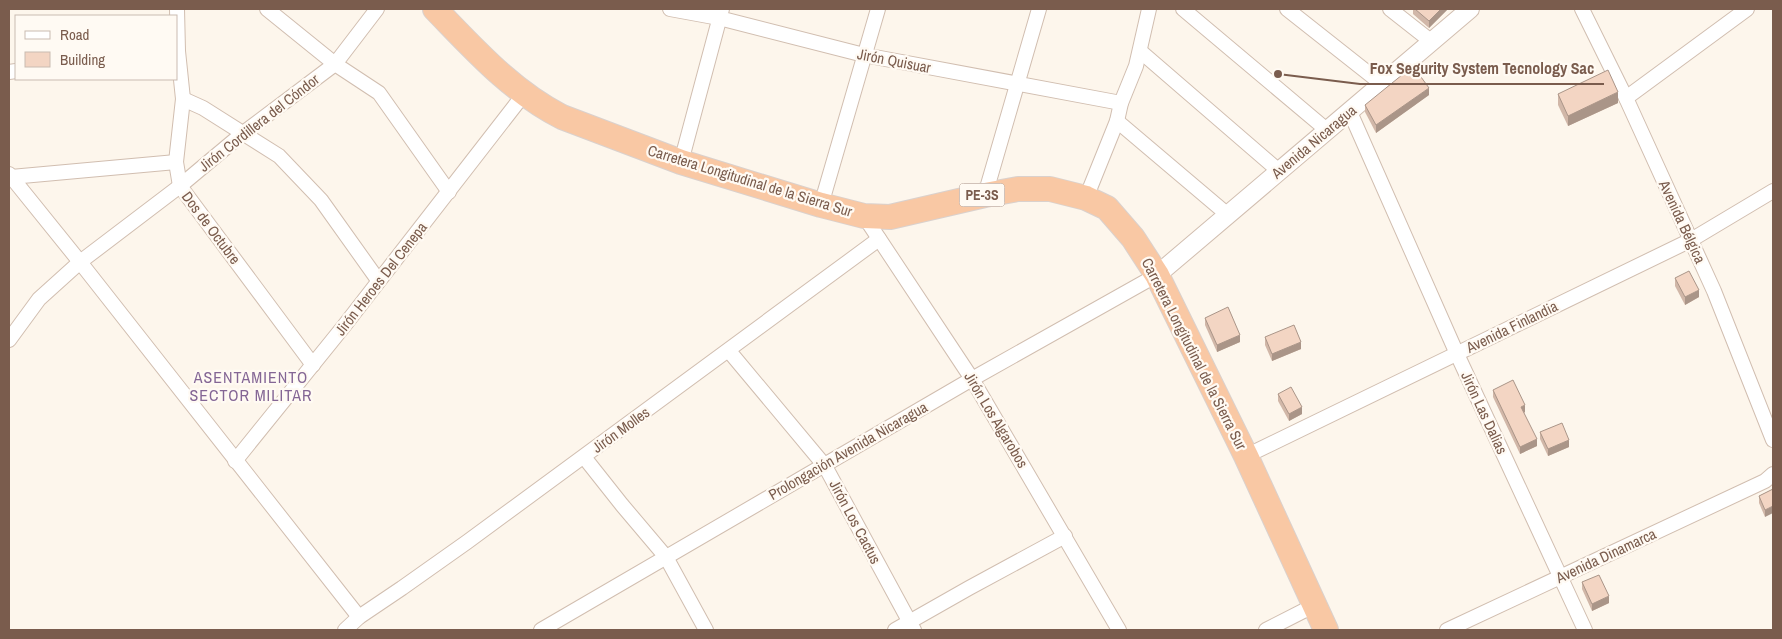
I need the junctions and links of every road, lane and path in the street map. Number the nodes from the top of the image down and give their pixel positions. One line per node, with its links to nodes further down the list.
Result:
1 (267, 9): 19 (street)
2 (377, 9): 19 (street, Jirón Cordillera del Cóndor)
3 (435, 9): 22 (highway, Carretera Longitudinal de la Sierra Sur / PE-3S)
4 (670, 9): 14 (street, Jirón Quisuar)
5 (878, 9): 17 (street)
6 (1039, 9): 20 (street)
7 (1149, 9): 16 (street)
8 (1183, 9): 28 (street)
9 (1287, 9): 21 (street)
10 (1390, 9): 15 (street)
11 (1470, 9): 15 (street, Avenida Nicaragua)
12 (1582, 9): 23 (street, Avenida Bélgica)
13 (1747, 9): 23 (street)
14 (720, 13): 17 (street, Jirón Quisuar); 31 (street)
15 (1432, 42): 21 (street, Avenida Nicaragua)
16 (1140, 52): 25 (street); 32 (street)
17 (864, 55): 20 (street, Jirón Quisuar); 39 (street)
18 (178, 60): 24 (street, Dos de Octubre)
19 (335, 64): 29 (street, Jirón Cordillera del Cóndor); 36 (street)
20 (1016, 84): 25 (street, Jirón Quisuar); 37 (street)
21 (1382, 84): 26 (street, Avenida Nicaragua)
22 (524, 94): 31 (highway, Carretera Longitudinal de la Sierra Sur / PE-3S); 36 (street, Jirón Heroes Del Cenepa)
23 (1626, 98): 43 (street, Avenida Bélgica)
24 (183, 99): 29 (street); 30 (street, Dos de Octubre)
25 (1121, 103): 27 (street)
26 (1350, 112): 28 (street, Avenida Nicaragua); 49 (street, Jirón Las Dalias)
27 (1117, 121): 38 (street); 40 (street)
28 (1328, 131): 32 (street, Avenida Nicaragua)
29 (242, 134): 34 (street, Jirón Cordillera del Cóndor); 46 (street)
30 (176, 162): 33 (street); 34 (street, Dos de Octubre)
31 (681, 162): 39 (highway, Carretera Longitudinal de la Sierra Sur / PE-3S)
32 (1279, 171): 40 (street, Avenida Nicaragua)
33 (10, 175): 44 (street)
34 (180, 186): 44 (street, Jirón Cordillera del Cóndor); 50 (street, Dos de Octubre)
35 (1773, 191): 43 (street, Avenida Finlandia)
36 (449, 192): 46 (street, Jirón Heroes Del Cenepa)
37 (985, 195): 38 (highway, Carretera Longitudinal de la Sierra Sur / PE-3S); 41 (highway, Carretera Longitudinal de la Sierra Sur / PE-3S)
38 (1086, 198): 45 (highway, Carretera Longitudinal de la Sierra Sur / PE-3S)
39 (821, 205): 41 (highway, Carretera Longitudinal de la Sierra Sur / PE-3S)
40 (1228, 215): 45 (street, Avenida Nicaragua)
41 (864, 216): 42 (street, Jirón Los Algarobos)
42 (879, 239): 48 (street, Jirón Molles); 51 (street, Jirón Los Algarobos)
43 (1691, 240): 49 (street, Avenida Finlandia); 52 (street, Avenida Bélgica)
44 (80, 262): 47 (street, Jirón Cordillera del Cóndor); 55 (street)
45 (1157, 275): 51 (street, Prolongación Avenida Nicaragua); 53 (highway, Carretera Longitudinal de la Sierra Sur / PE-3S)
46 (378, 280): 50 (street, Jirón Heroes Del Cenepa)
47 (9, 340)
48 (728, 351): 54 (street, Jirón Molles); 56 (street, Jirón Los Cactus)
49 (1457, 354): 53 (street, Avenida Finlandia); 60 (street, Jirón Las Dalias)
50 (312, 365): 55 (street, Jirón Heroes Del Cenepa)
51 (972, 379): 56 (street, Prolongación Avenida Nicaragua); 58 (street, Jirón Los Algarobos)
52 (1773, 440)
53 (1246, 456): 61 (highway, Carretera Longitudinal de la Sierra Sur / PE-3S)
54 (584, 457): 59 (street); 62 (street, Jirón Molles)
55 (235, 461): 62 (street)
56 (825, 466): 59 (street, Prolongación Avenida Nicaragua); 63 (street, Jirón Los Cactus)
57 (1771, 478): 60 (street, Avenida Dinamarca)
58 (1065, 536): 63 (street); 68 (street, Jirón Los Algarobos)
59 (666, 557): 65 (street, Prolongación Avenida Nicaragua); 66 (street)
60 (1560, 578): 71 (street, Avenida Dinamarca); 72 (street, Jirón Las Dalias)
61 (1314, 605): 69 (street); 70 (highway, Carretera Longitudinal de la Sierra Sur / PE-3S)
62 (358, 617): 64 (street, Jirón Molles)
63 (911, 626): 67 (street)
64 (345, 630)
65 (541, 630)
66 (706, 630)
67 (895, 630)
68 (1119, 630)
69 (1266, 630)
70 (1326, 630)
71 (1447, 630)
72 (1585, 630)

